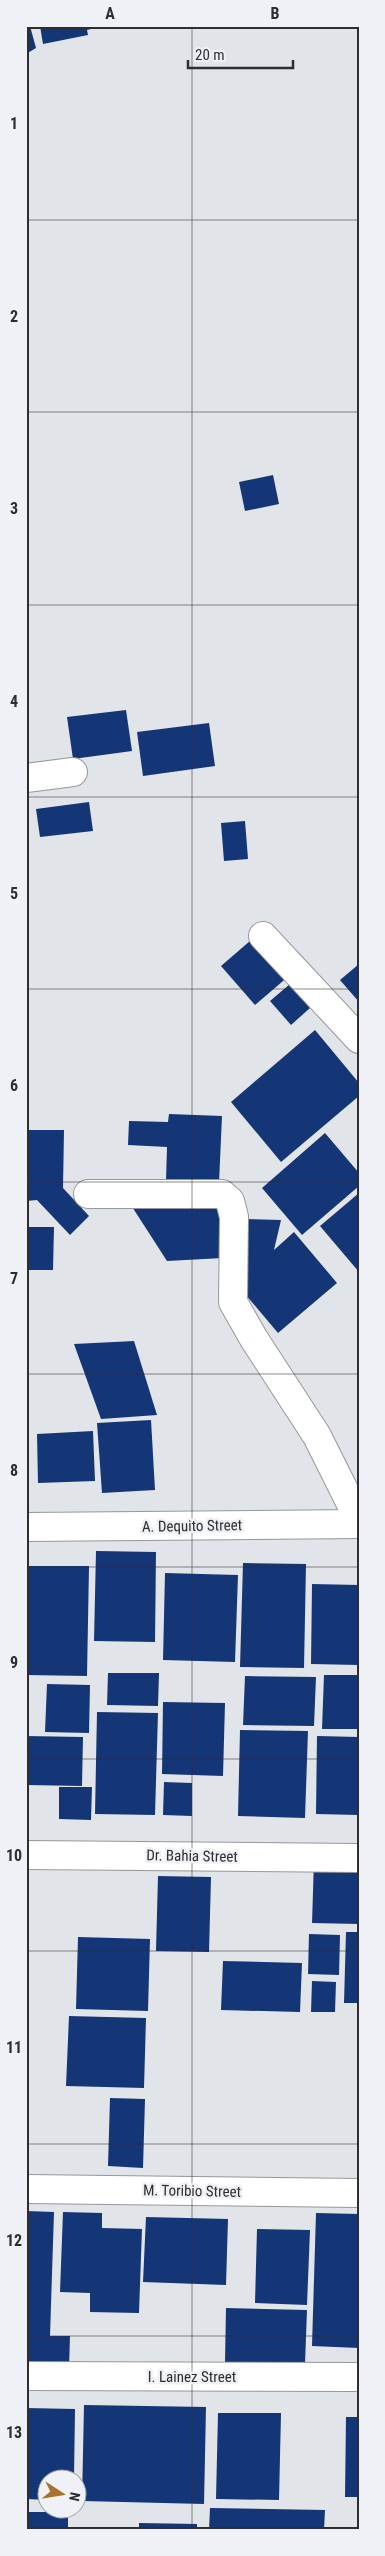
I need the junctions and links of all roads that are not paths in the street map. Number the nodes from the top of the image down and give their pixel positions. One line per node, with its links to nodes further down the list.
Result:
1 (74, 772): 2 (street)
2 (26, 778)
3 (263, 936): 4 (street)
4 (359, 1039)
5 (88, 1194): 6 (street)
6 (359, 1522): 7 (street, A. Dequito Street)
7 (26, 1527)
8 (26, 1855): 9 (street, Dr. Bahia Street)
9 (359, 1858)
10 (26, 2189): 11 (street, M. Toribio Street)
11 (359, 2193)
12 (26, 2376): 13 (street, I. Lainez Street)
13 (359, 2377)

